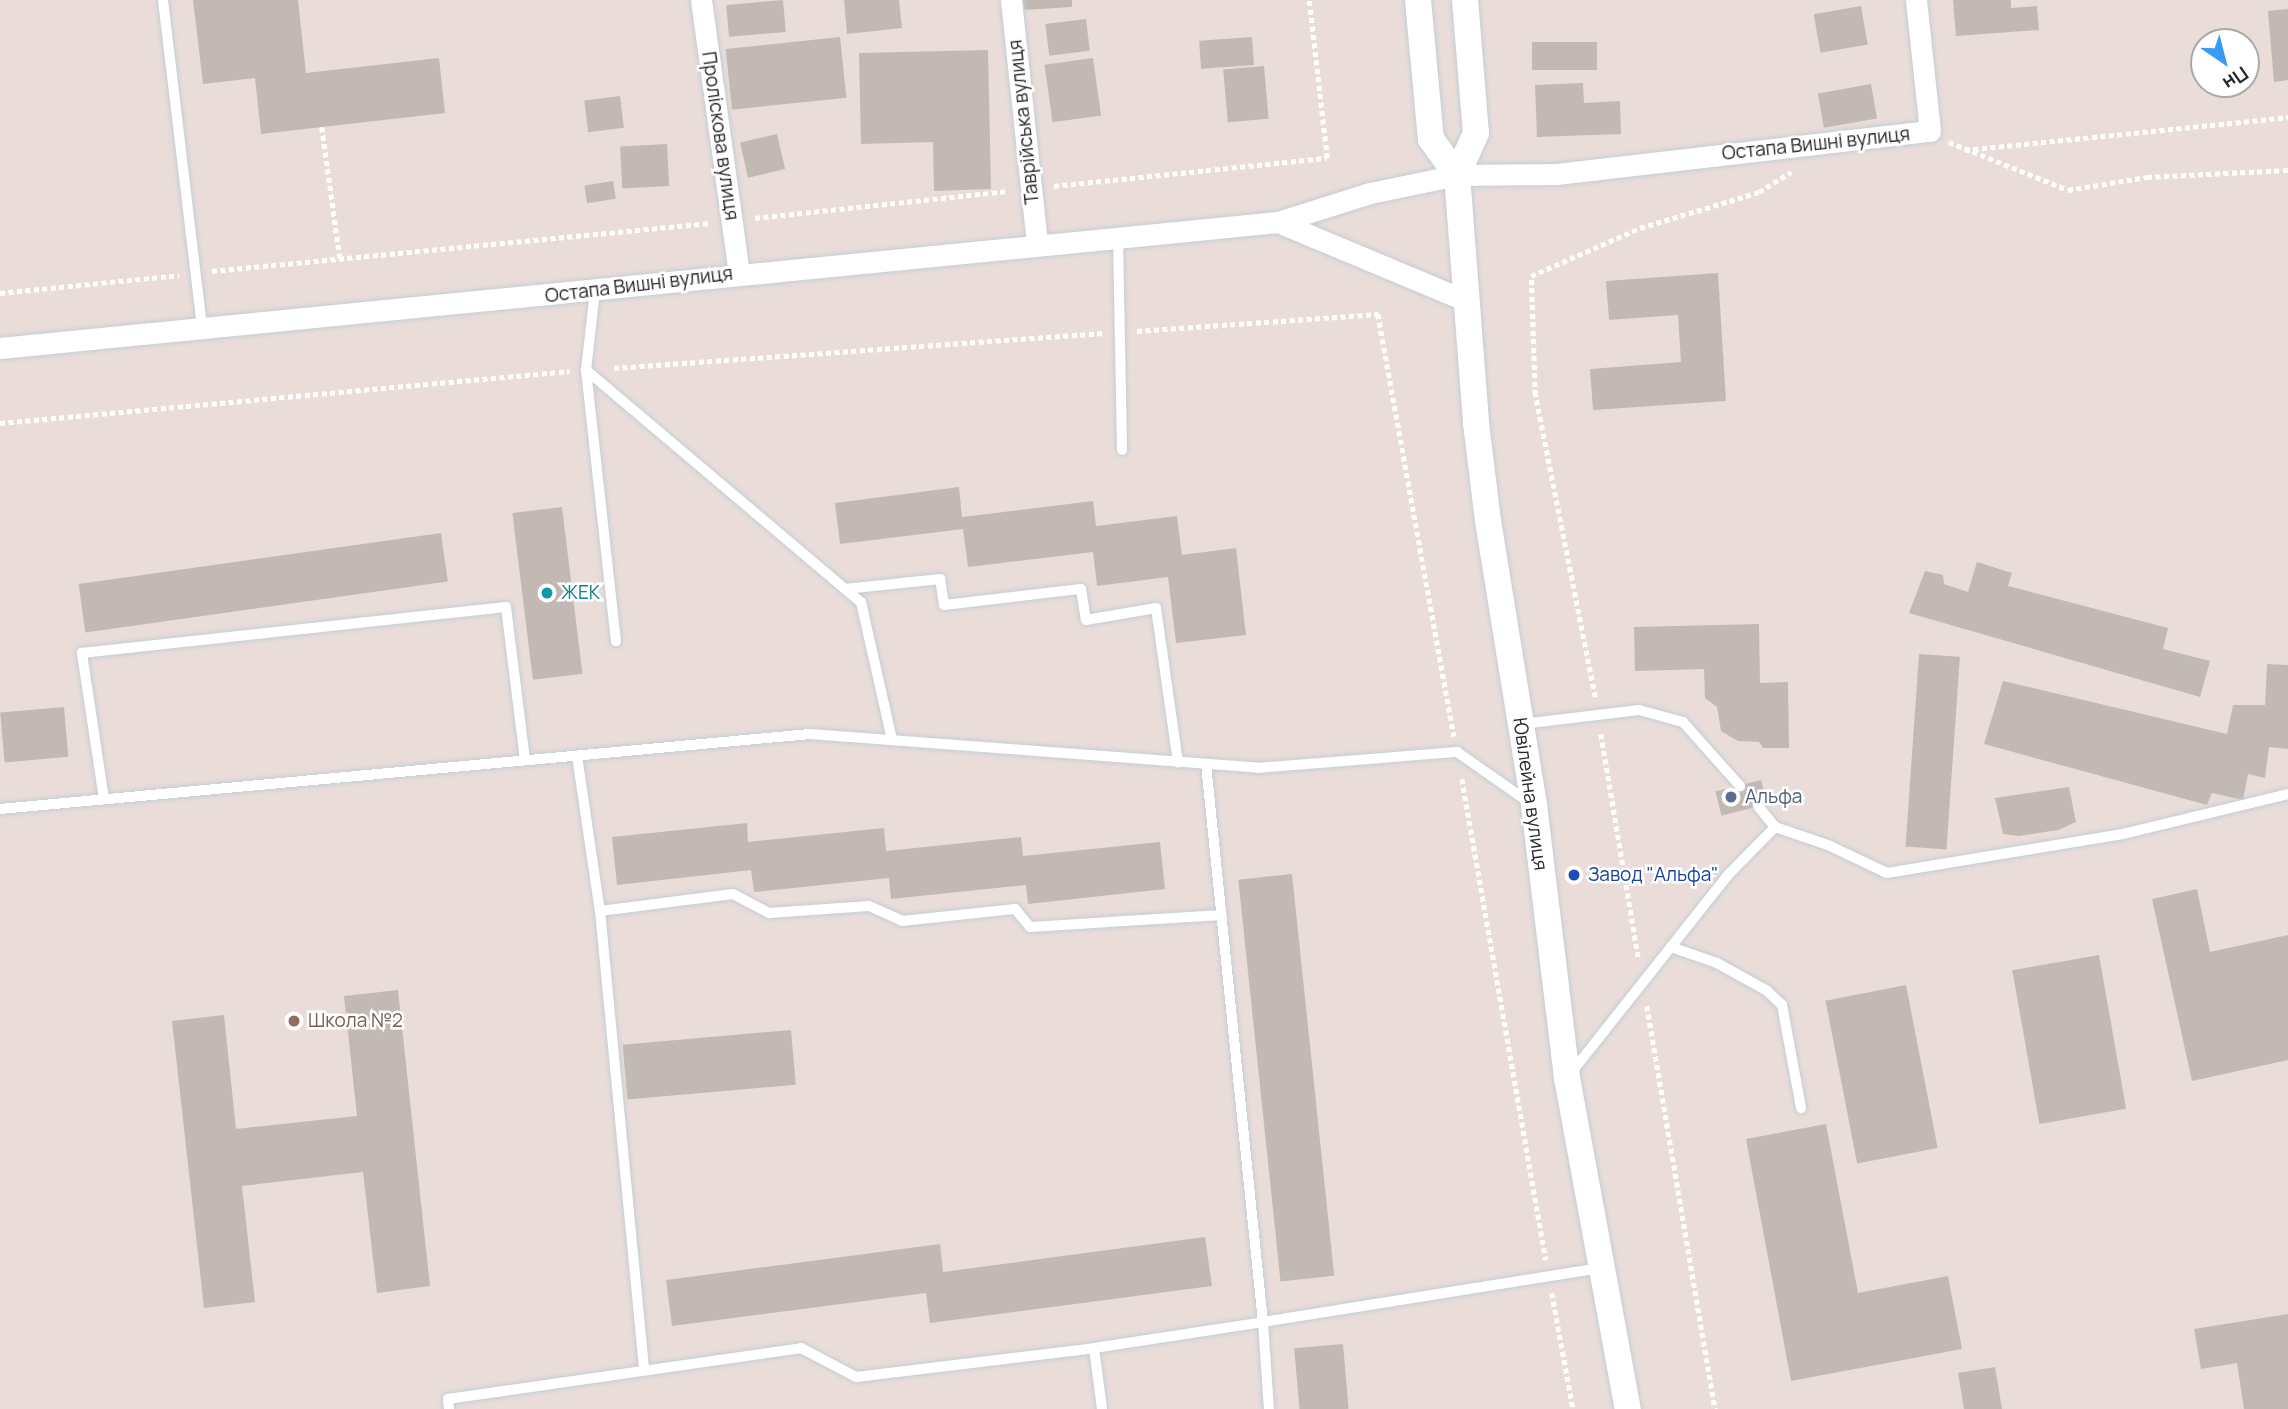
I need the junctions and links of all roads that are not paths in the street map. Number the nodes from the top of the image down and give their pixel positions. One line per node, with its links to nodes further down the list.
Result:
1 (163, 0): 14 (lane)
2 (701, 0): 11 (street, Проліскова вулиця)
3 (1011, 0): 10 (street, Таврійська вулиця)
4 (1418, 0): 7 (street)
5 (1465, 0): 7 (street)
6 (1916, 0): 7 (street, Остапа Вишні вулиця)
7 (1457, 175): 8 (street, Остапа Вишні вулиця); 13 (street, Ювілейна вулиця)
8 (1278, 222): 9 (street, Остапа Вишні вулиця); 13 (street)
9 (1118, 239): 10 (street, Остапа Вишні вулиця); 17 (lane)
10 (1037, 245): 11 (street, Остапа Вишні вулиця)
11 (739, 273): 12 (street, Остапа Вишні вулиця)
12 (595, 291): 14 (street, Остапа Вишні вулиця); 16 (lane)
13 (1467, 301): 20 (street, Ювілейна вулиця)
14 (202, 327): 15 (street, Остапа Вишні вулиця)
15 (0, 348)
16 (586, 370): 18 (lane); 19 (lane)
17 (1122, 450)
18 (845, 589): 21 (lane); 24 (lane)
19 (616, 641)
20 (1521, 724): 26 (lane); 29 (street, Ювілейна вулиця)
21 (892, 740): 22 (lane); 24 (lane)
22 (576, 756): 23 (lane); 33 (lane)
23 (525, 760): 28 (lane); 28 (lane)
24 (1178, 762): 25 (lane)
25 (1206, 764): 29 (lane); 34 (lane)
26 (1740, 786)
27 (2288, 794): 32 (lane)
28 (104, 799): 31 (lane)
29 (1534, 805): 36 (street, Ювілейна вулиця)
30 (1758, 806): 32 (lane)
31 (0, 809)
32 (1775, 827): 35 (lane)
33 (600, 911): 34 (lane); 41 (lane)
34 (1222, 915): 39 (lane)
35 (1671, 947): 36 (lane); 37 (lane)
36 (1567, 1078): 38 (street, Ювілейна вулиця)
37 (1801, 1108)
38 (1603, 1268): 39 (lane); 45 (street, Ювілейна вулиця)
39 (1263, 1322): 40 (lane); 44 (lane)
40 (1094, 1348): 41 (lane); 43 (lane)
41 (645, 1370): 42 (lane)
42 (449, 1409)
43 (1102, 1409)
44 (1269, 1409)
45 (1628, 1409)

